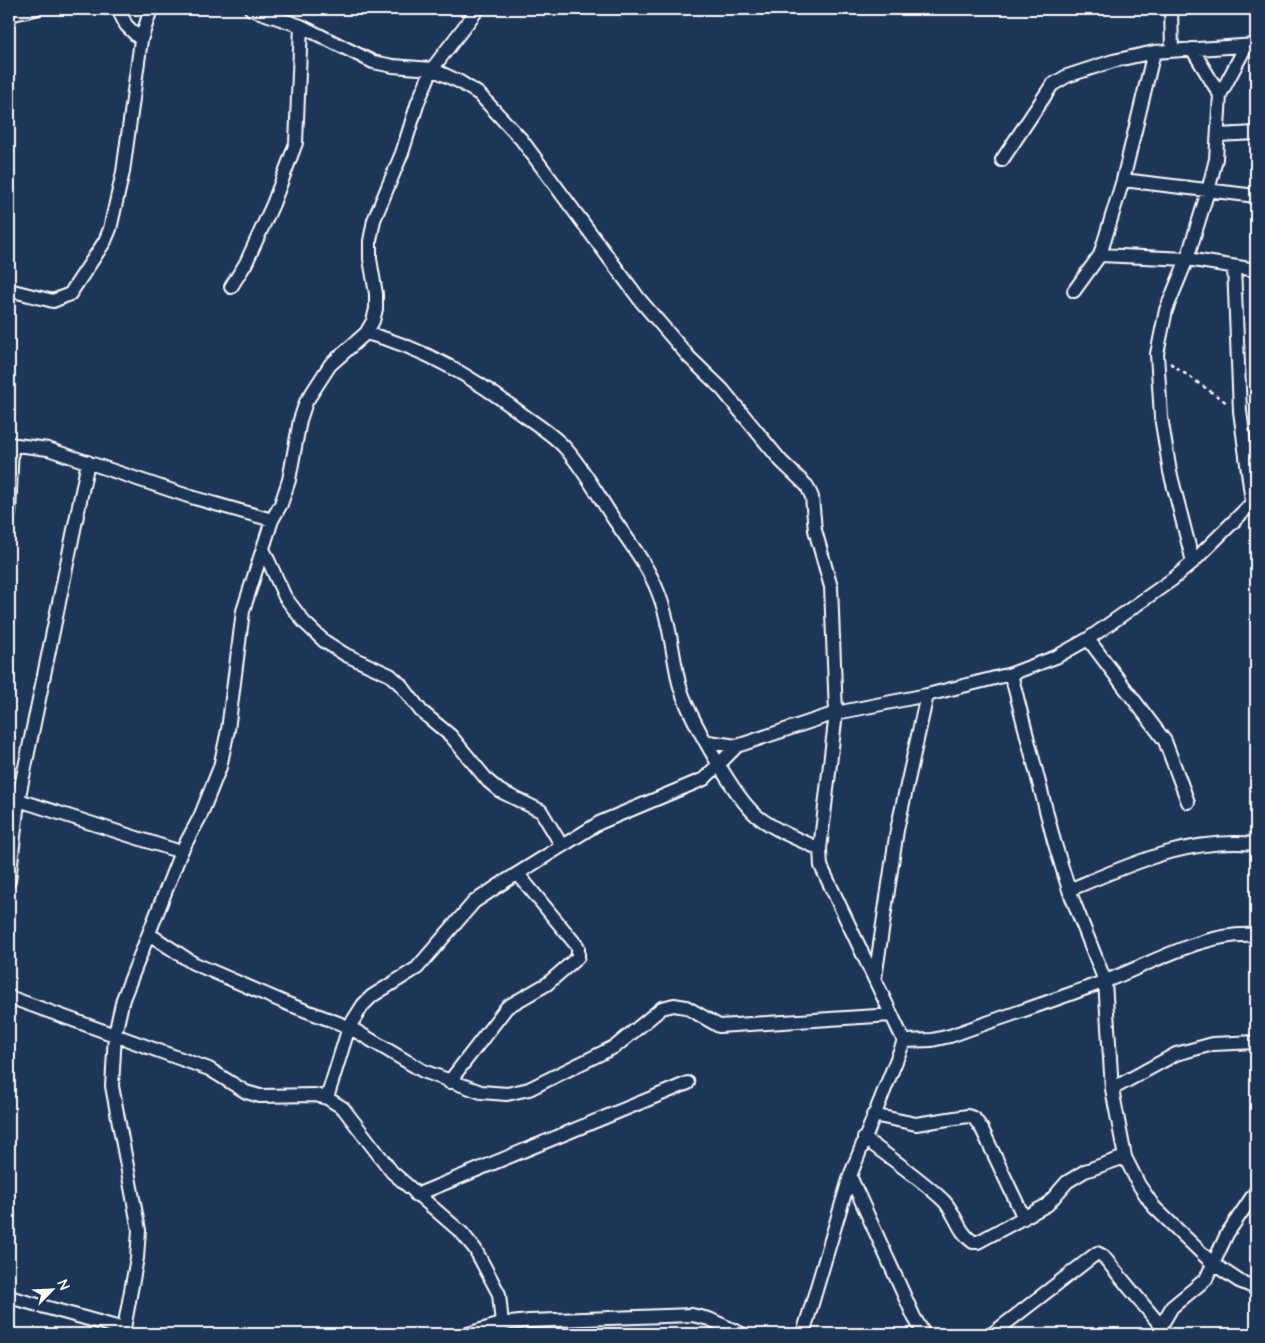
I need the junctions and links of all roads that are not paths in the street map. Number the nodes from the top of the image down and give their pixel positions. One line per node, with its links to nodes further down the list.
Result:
1 (36, 9): 7 (street)
2 (118, 9): 9 (street)
3 (151, 9): 9 (street)
4 (251, 9): 8 (street)
5 (478, 9): 14 (street)
6 (1171, 9): 12 (street)
7 (9, 15)
8 (301, 26): 14 (street); 26 (street)
9 (140, 40): 27 (street)
10 (1251, 46): 11 (street); 15 (street)
11 (1192, 49): 12 (street); 15 (street)
12 (1172, 50): 13 (street)
13 (1154, 52): 18 (street); 19 (street)
14 (432, 69): 29 (street); 40 (street)
15 (1220, 95): 17 (street)
16 (1256, 133): 17 (street)
17 (1218, 135): 20 (street)
18 (1002, 160)
19 (1122, 180): 20 (street); 22 (street)
20 (1208, 191): 21 (street); 23 (street)
21 (1256, 196)
22 (1100, 255): 23 (street); 28 (street)
23 (1187, 259): 24 (street); 36 (street)
24 (1234, 267): 25 (street); 32 (street)
25 (1256, 270)
26 (231, 287)
27 (9, 290)
28 (1074, 291)
29 (366, 333): 34 (street); 41 (street)
30 (10, 444): 31 (street); 33 (street)
31 (88, 462): 34 (street); 46 (street)
32 (1254, 500): 36 (street)
33 (9, 515)
34 (272, 520): 35 (street)
35 (264, 551): 49 (street); 51 (street)
36 (1193, 562): 37 (street)
37 (1088, 639): 38 (street); 47 (street)
38 (1011, 674): 39 (street); 54 (street)
39 (927, 695): 40 (street); 57 (street)
40 (836, 713): 42 (street); 50 (street)
41 (708, 742): 42 (street); 43 (street)
42 (737, 746): 43 (street)
43 (718, 763): 44 (street); 45 (street)
44 (704, 779): 45 (street); 49 (street)
45 (730, 783): 50 (street)
46 (13, 799): 51 (street); 53 (street)
47 (1188, 802)
48 (1256, 844): 54 (street)
49 (562, 846): 52 (street)
50 (820, 849): 57 (street)
51 (181, 852): 55 (street)
52 (518, 874): 61 (street); 65 (street)
53 (9, 881)
54 (1069, 890): 58 (street)
55 (149, 934): 61 (street); 62 (street)
56 (1256, 935): 58 (street)
57 (875, 978): 60 (street)
58 (1105, 981): 63 (street); 67 (street)
59 (9, 997): 62 (street)
60 (892, 1015): 63 (street); 65 (street)
61 (349, 1027): 65 (street); 68 (street)
62 (115, 1034): 68 (street); 81 (street)
63 (904, 1041): 69 (street)
64 (1256, 1042): 67 (street)
65 (449, 1082)
66 (688, 1083): 74 (street)
67 (1112, 1089): 71 (street)
68 (327, 1098): 74 (street)
69 (873, 1114): 70 (street); 75 (street)
70 (864, 1138): 72 (street); 75 (street)
71 (1125, 1157): 75 (street); 76 (street)
72 (850, 1176): 84 (street); 85 (street)
73 (1256, 1192): 76 (street)
74 (416, 1195): 79 (street)
75 (1024, 1218)
76 (1212, 1263): 77 (street); 80 (street)
77 (1256, 1288)
78 (9, 1298): 81 (street)
79 (502, 1329): 82 (street); 83 (street)
80 (1160, 1330): 86 (street)
81 (123, 1332)
82 (468, 1334)
83 (742, 1334)
84 (803, 1334)
85 (924, 1334)
86 (992, 1334)

